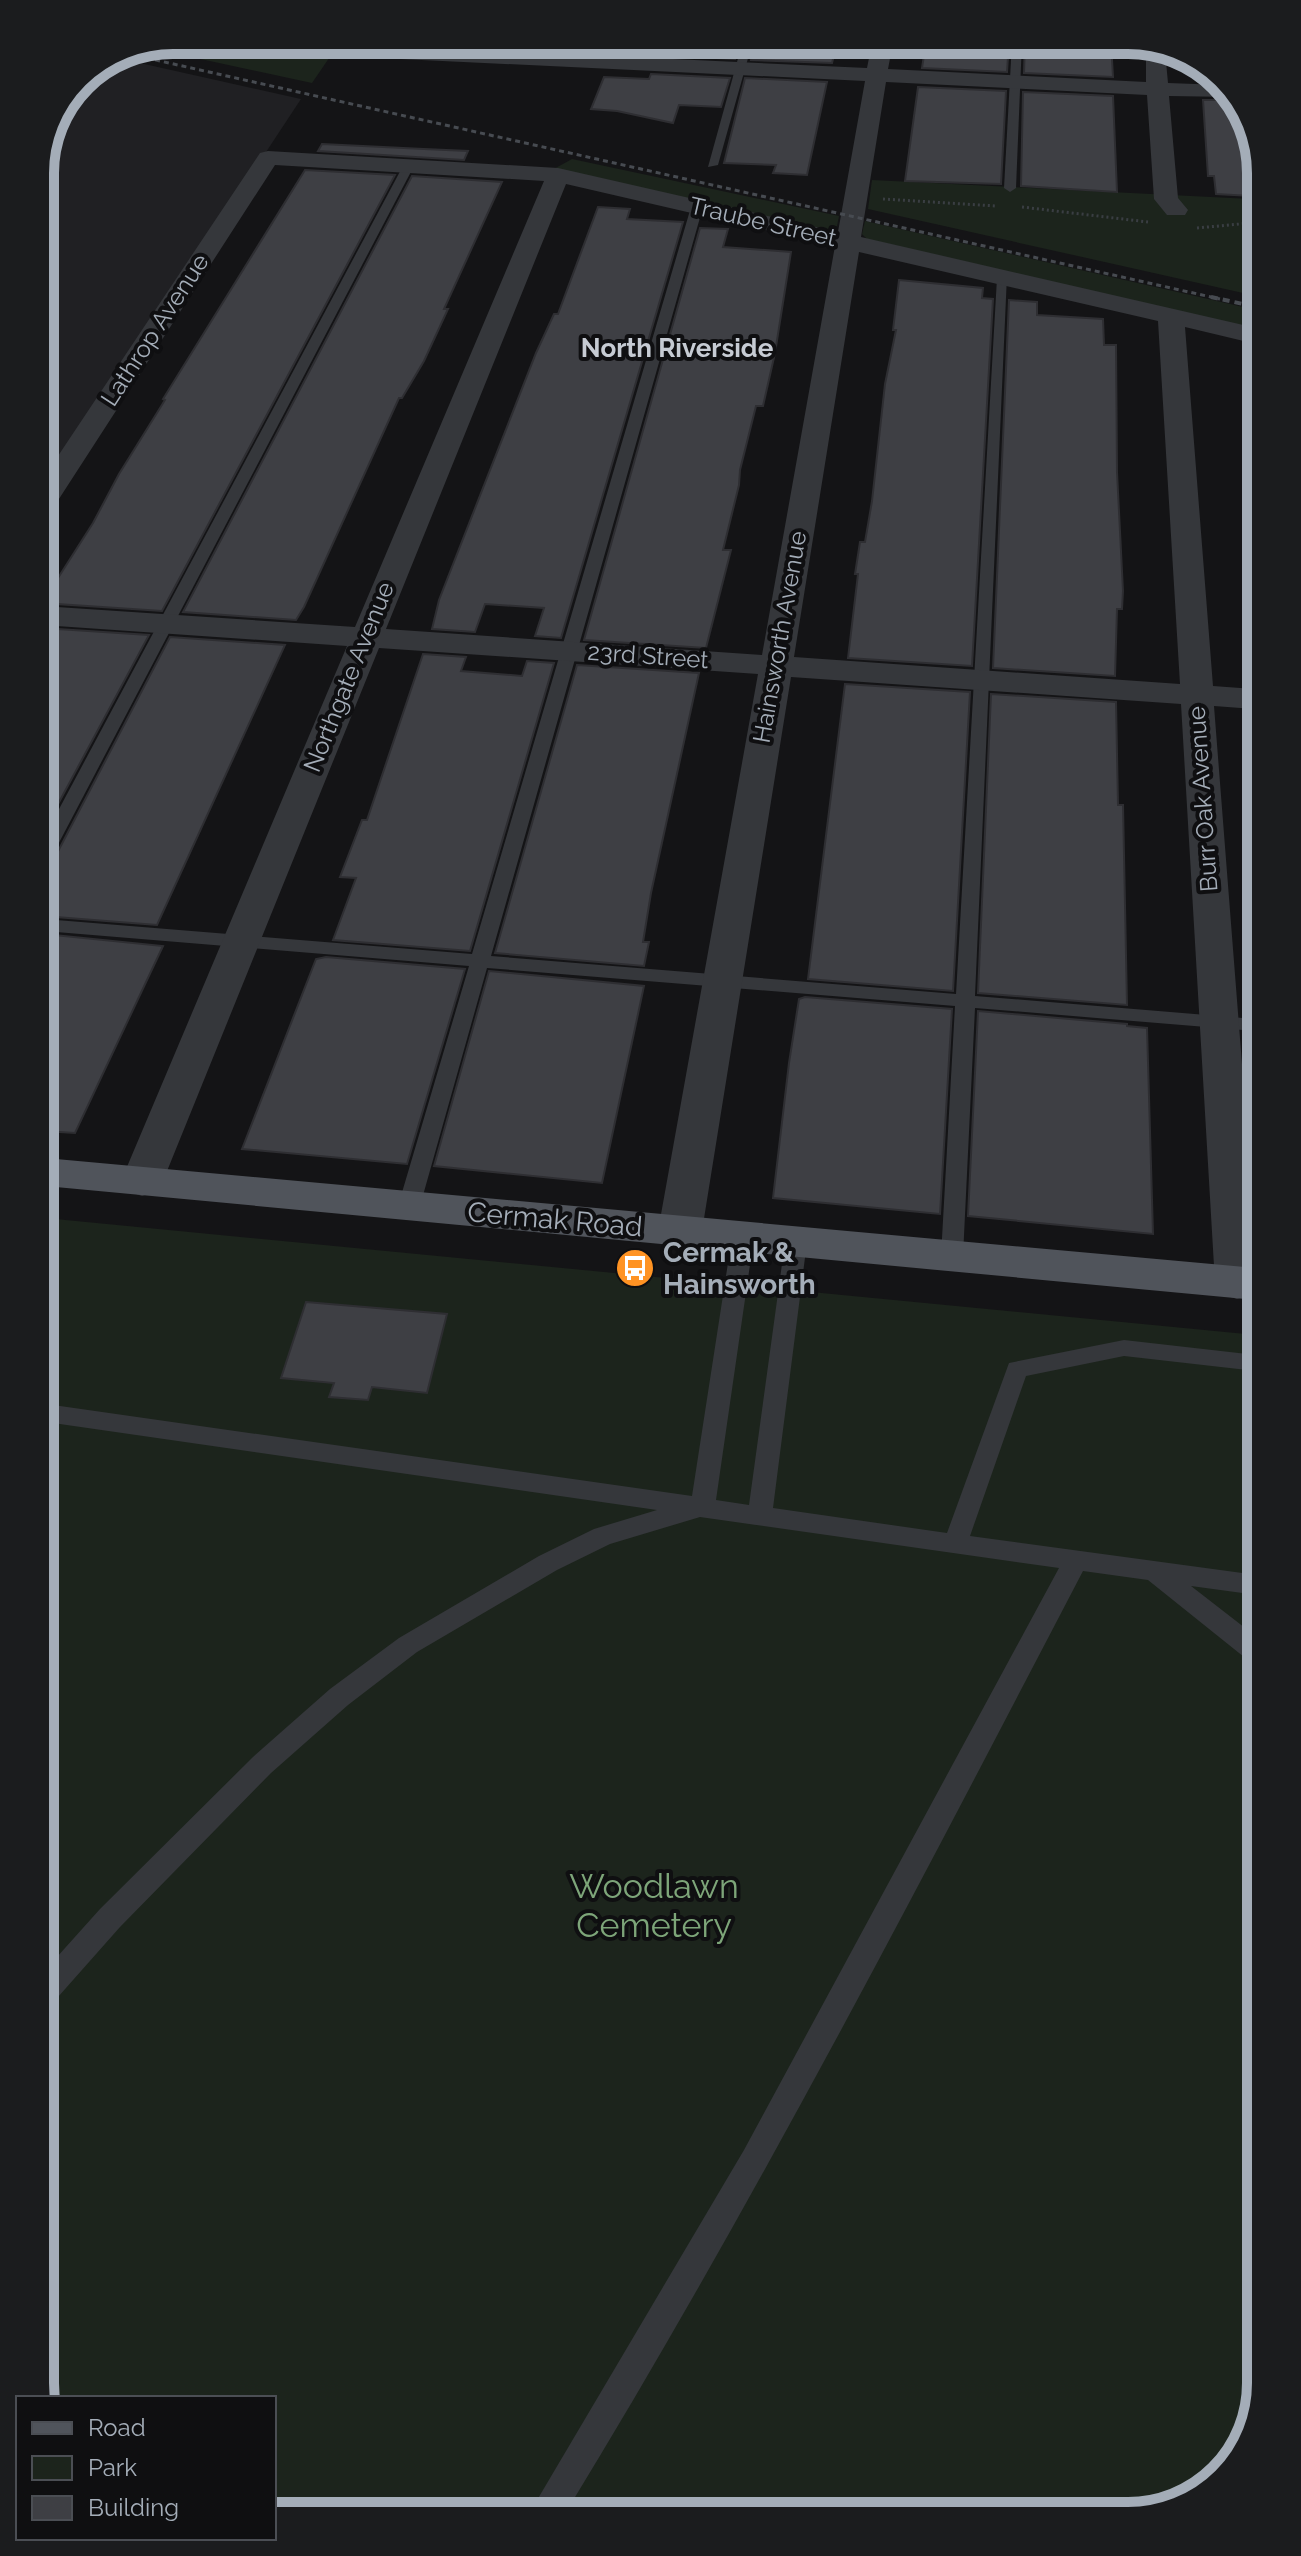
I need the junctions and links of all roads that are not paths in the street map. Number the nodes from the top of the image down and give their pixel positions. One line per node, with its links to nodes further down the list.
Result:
1 (422, 54): 6 (street)
2 (744, 54): 6 (lane)
3 (880, 54): 7 (street, Hainsworth Avenue)
4 (1016, 54): 8 (lane)
5 (1155, 57): 9 (street)
6 (740, 69): 7 (street); 12 (lane)
7 (876, 75): 8 (street); 18 (street, Hainsworth Avenue)
8 (1015, 82): 9 (street); 15 (lane)
9 (1157, 88): 10 (street); 17 (street)
10 (1214, 91)
11 (268, 158): 13 (street, Traube Street); 22 (street, Lathrop Avenue)
12 (712, 165)
13 (408, 166): 14 (street, Traube Street); 24 (lane)
14 (558, 175): 16 (street, Traube Street); 25 (street, Northgate Avenue)
15 (1010, 188)
16 (697, 207): 18 (street, Traube Street); 26 (lane)
17 (1174, 221)
18 (847, 242): 19 (street, Traube Street); 27 (street, Hainsworth Avenue)
19 (1003, 278): 20 (street, Traube Street); 28 (lane)
20 (1171, 316): 21 (street, Traube Street); 29 (street, Burr Oak Avenue)
21 (1247, 334)
22 (54, 484)
23 (54, 616): 24 (street, 23rd Street)
24 (166, 624): 25 (street, 23rd Street); 31 (lane)
25 (364, 637): 26 (street, 23rd Street); 33 (street, Northgate Avenue)
26 (569, 651): 27 (street, 23rd Street); 34 (lane)
27 (776, 664): 28 (street, 23rd Street); 35 (street, Hainsworth Avenue)
28 (982, 679): 29 (street, 23rd Street); 36 (lane)
29 (1196, 695): 30 (street, 23rd Street); 37 (street, Burr Oak Avenue)
30 (1247, 699)
31 (54, 835)
32 (54, 926): 33 (lane)
33 (240, 941): 34 (lane); 40 (street, Northgate Avenue)
34 (481, 961): 35 (lane); 41 (lane)
35 (722, 981): 36 (lane); 42 (street, Hainsworth Avenue)
36 (965, 1001): 37 (lane); 45 (lane)
37 (1219, 1022): 38 (lane); 46 (street, Burr Oak Avenue)
38 (1247, 1024)
39 (54, 1173): 40 (main road, Cermak Road)
40 (142, 1181): 41 (main road, Cermak Road)
41 (409, 1206): 42 (main road, Cermak Road)
42 (680, 1231): 43 (main road, Cermak Road)
43 (743, 1237): 44 (main road, Cermak Road); 49 (lane)
44 (796, 1242): 45 (main road, Cermak Road); 50 (lane)
45 (952, 1256): 46 (main road, Cermak Road)
46 (1247, 1284)
47 (1247, 1362): 51 (lane)
48 (54, 1414): 49 (lane)
49 (703, 1506): 50 (lane); 56 (lane)
50 (760, 1514): 51 (lane)
51 (955, 1545): 52 (lane)
52 (1076, 1560): 53 (lane); 57 (lane)
53 (1153, 1571): 54 (lane); 55 (lane)
54 (1247, 1584)
55 (1247, 1644)
56 (54, 1981)
57 (553, 2502)

